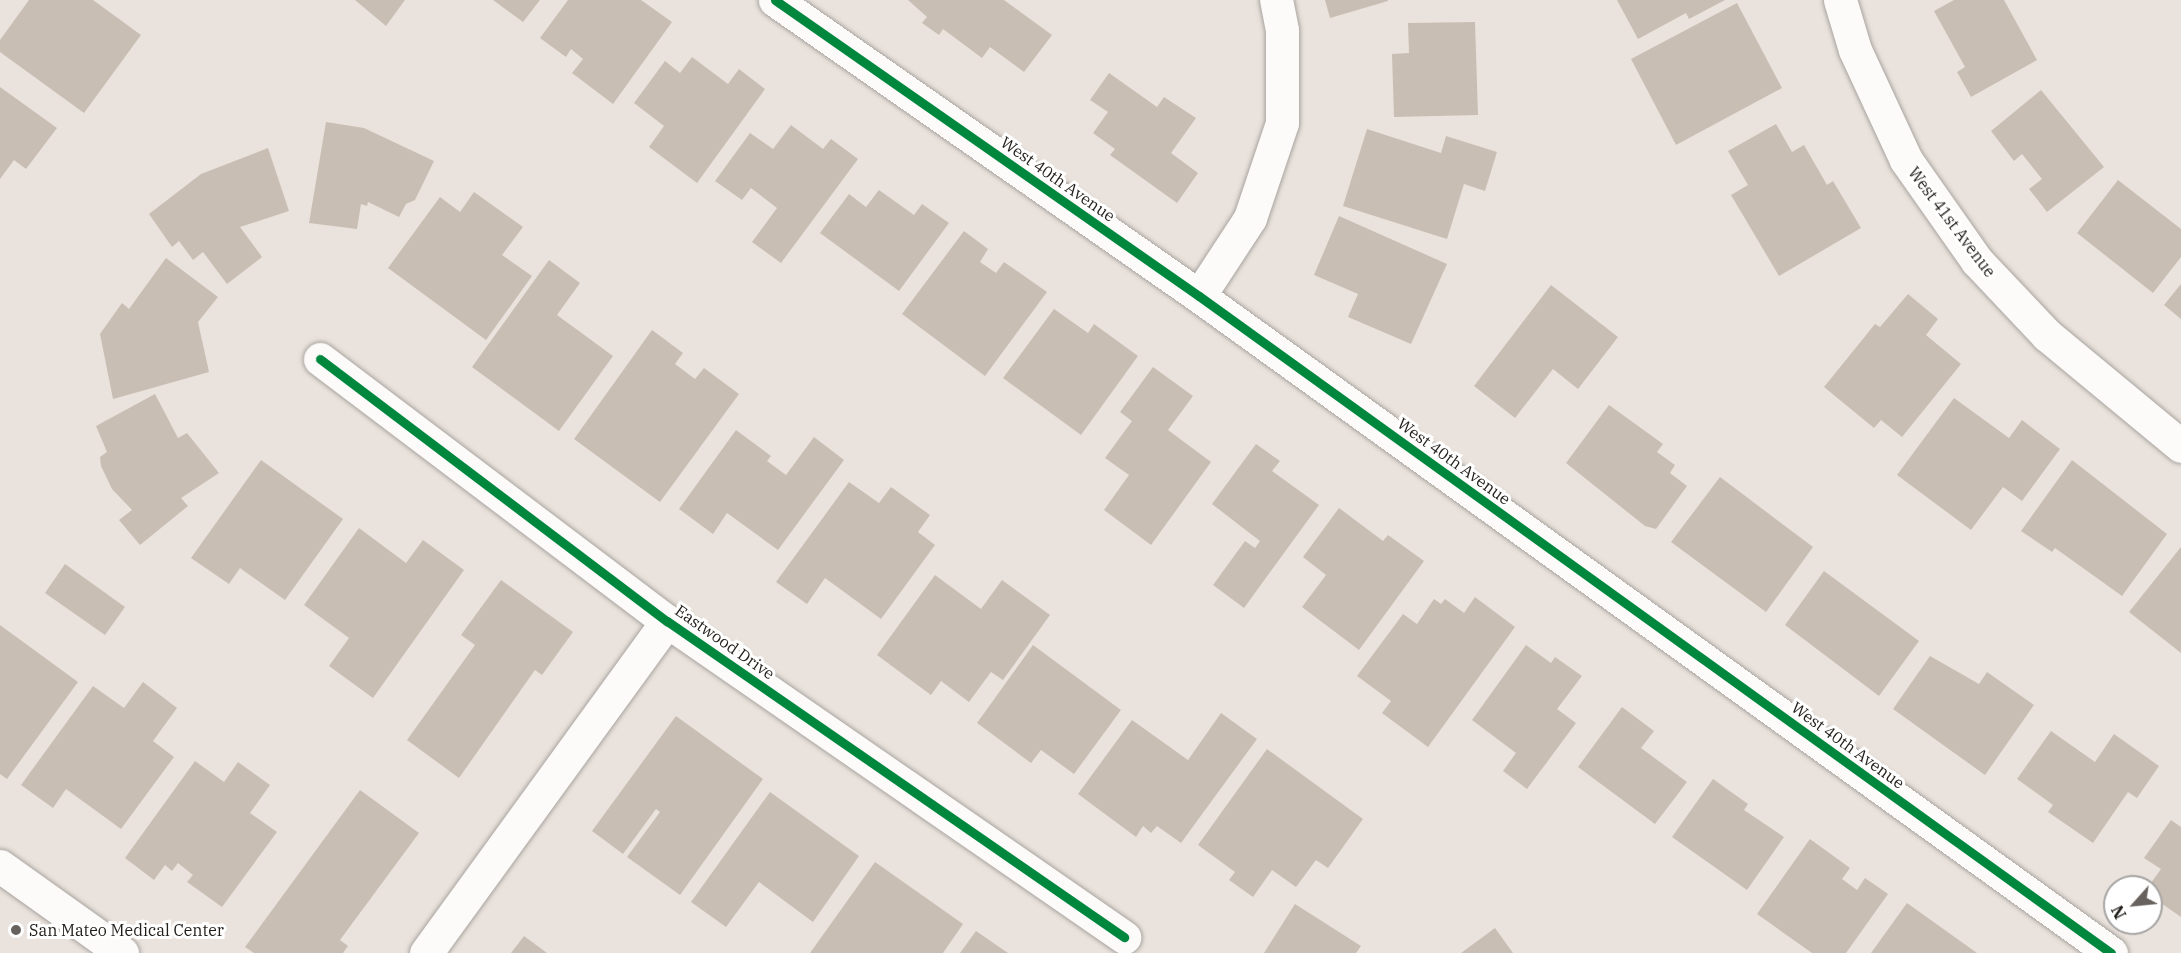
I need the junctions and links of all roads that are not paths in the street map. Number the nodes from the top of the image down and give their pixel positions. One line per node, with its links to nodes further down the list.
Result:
1 (775, 0): 4 (street, West 40th Avenue)
2 (1276, 0): 4 (street)
3 (1840, 0): 6 (street, West 41st Avenue)
4 (1199, 296): 12 (street, West 40th Avenue)
5 (320, 359): 7 (street, Eastwood Drive)
6 (2181, 446)
7 (667, 621): 9 (street, Eastwood Drive); 11 (street, Eastwood Drive)
8 (0, 866): 10 (street)
9 (1124, 937)
10 (122, 953)
11 (426, 953)
12 (2111, 953)

